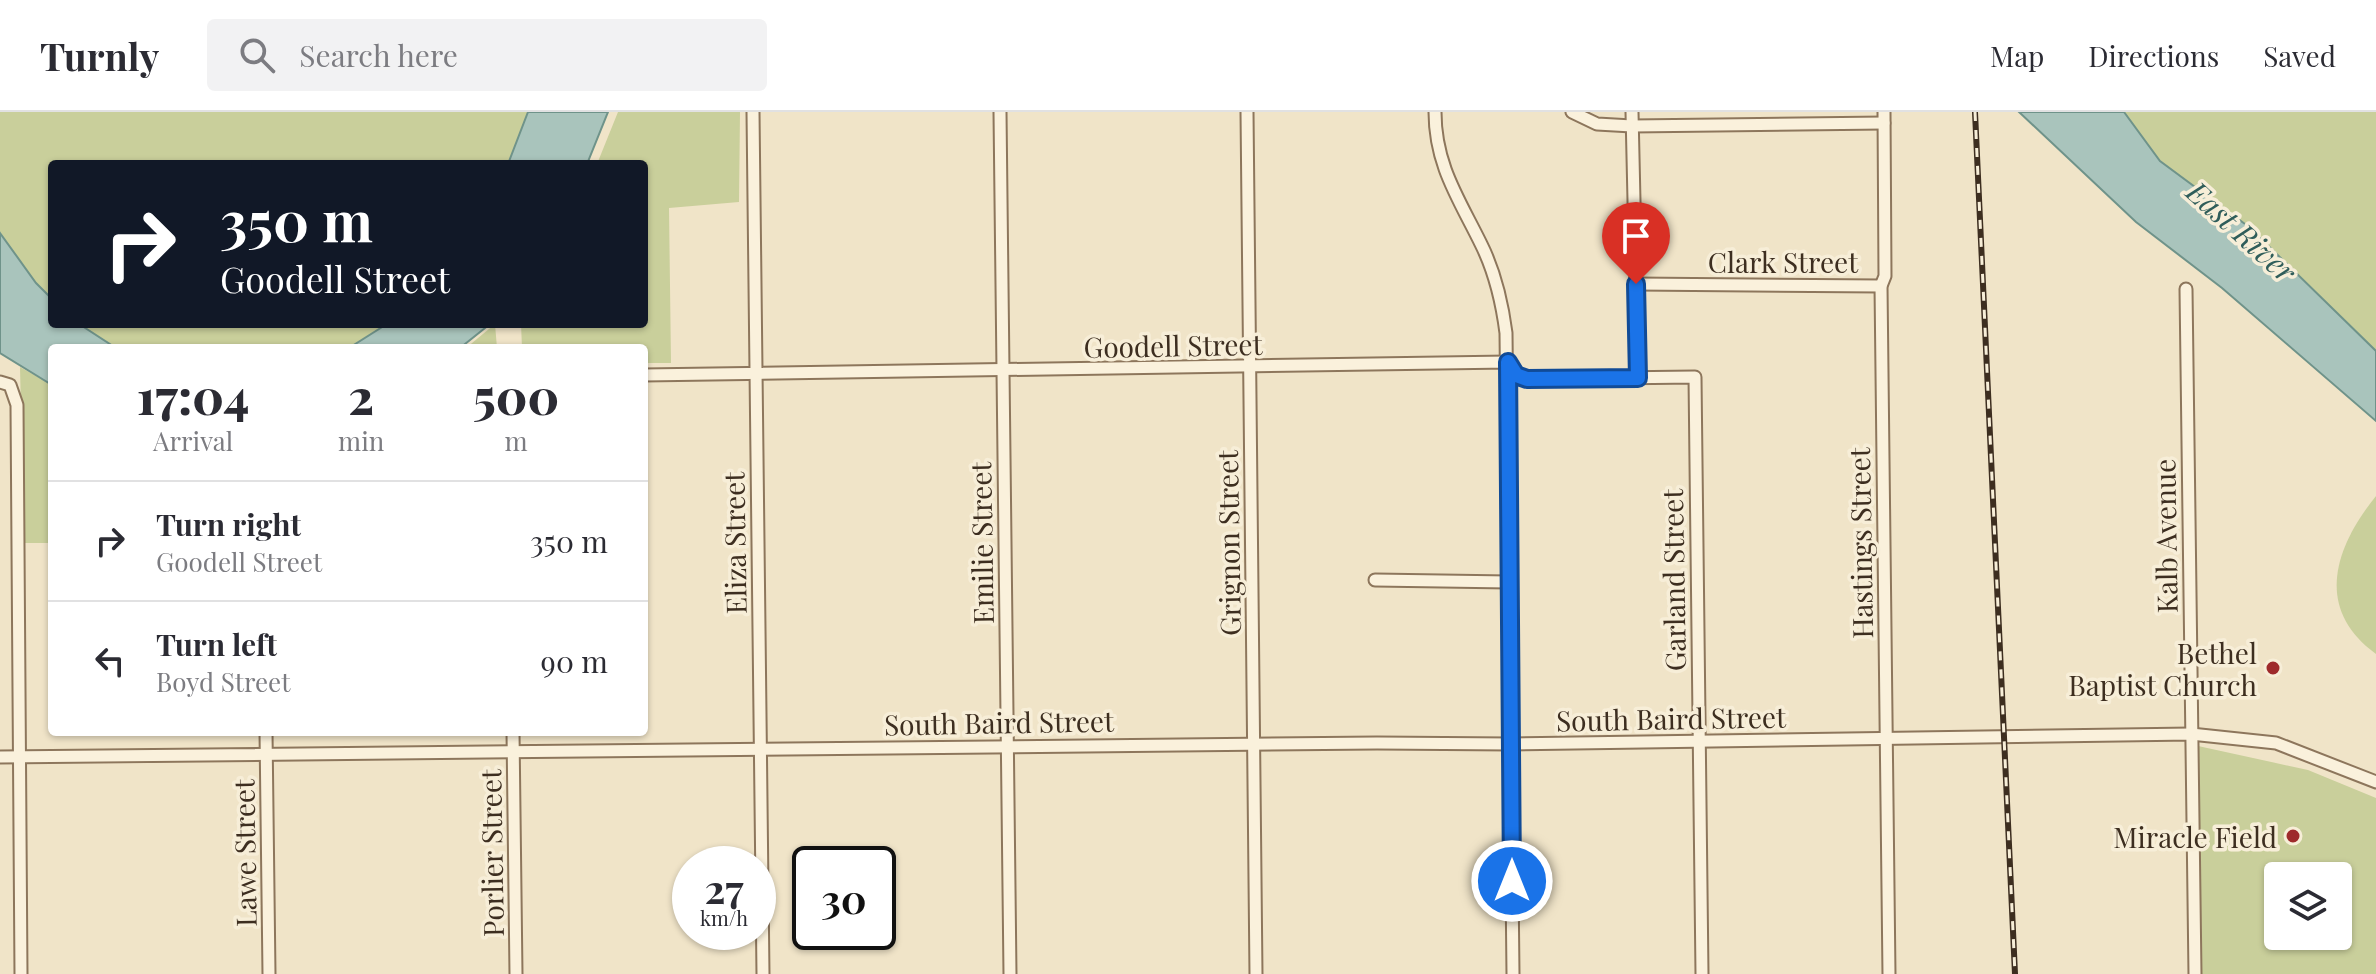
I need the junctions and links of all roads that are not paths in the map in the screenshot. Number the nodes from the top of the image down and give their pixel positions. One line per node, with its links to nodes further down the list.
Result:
1 (753, 112): 15 (street, Eliza Street)
2 (1000, 112): 14 (street, Emilie Street)
3 (1247, 112): 13 (street, Grignon Street)
4 (1435, 112): 12 (street)
5 (1572, 112): 8 (street)
6 (1632, 112): 8 (street)
7 (1884, 118): 8 (street); 10 (street, Hastings Street)
8 (1632, 126): 9 (street)
9 (1636, 284): 10 (street, Clark Street); 18 (street)
10 (1881, 286): 25 (street, Hastings Street)
11 (2186, 289): 22 (street, Kalb Avenue)
12 (1508, 362): 13 (street, Goodell Street); 18 (street, Goodell Street); 21 (street)
13 (1250, 368): 14 (street, Goodell Street); 27 (street, Grignon Street)
14 (1003, 371): 15 (street, Goodell Street); 29 (street, Emilie Street)
15 (756, 373): 16 (street, Goodell Street); 30 (street, Eliza Street)
16 (648, 375)
17 (1695, 377): 18 (street, Goodell Street); 26 (street, Garland Street)
18 (1638, 378)
19 (5, 383): 33 (street)
20 (1375, 580): 21 (street)
21 (1509, 582): 28 (street)
22 (2191, 734): 25 (street, South Baird Street); 35 (street, South Baird Street); 45 (street, Kalb Avenue)
23 (266, 736): 32 (street, Lawe Street)
24 (513, 736): 31 (street, Porlier Street)
25 (1886, 739): 26 (street, South Baird Street); 44 (street, Hastings Street)
26 (1699, 742): 28 (street, South Baird Street); 43 (street, Garland Street)
27 (1255, 744): 28 (street, South Baird Street); 29 (street, South Baird Street); 41 (street, Grignon Street)
28 (1511, 744): 42 (street)
29 (1008, 746): 30 (street, South Baird Street); 40 (street, Emilie Street)
30 (760, 749): 31 (street, South Baird Street); 39 (street, Eliza Street)
31 (514, 752): 32 (street, South Baird Street); 38 (street, Porlier Street)
32 (266, 754): 33 (street, South Baird Street); 37 (street, Lawe Street)
33 (20, 756): 34 (street, South Baird Street); 36 (street)
34 (0, 757)
35 (2376, 782)
36 (21, 974)
37 (269, 974)
38 (516, 974)
39 (763, 974)
40 (1010, 974)
41 (1256, 974)
42 (1513, 974)
43 (1702, 974)
44 (1889, 974)
45 (2195, 974)

